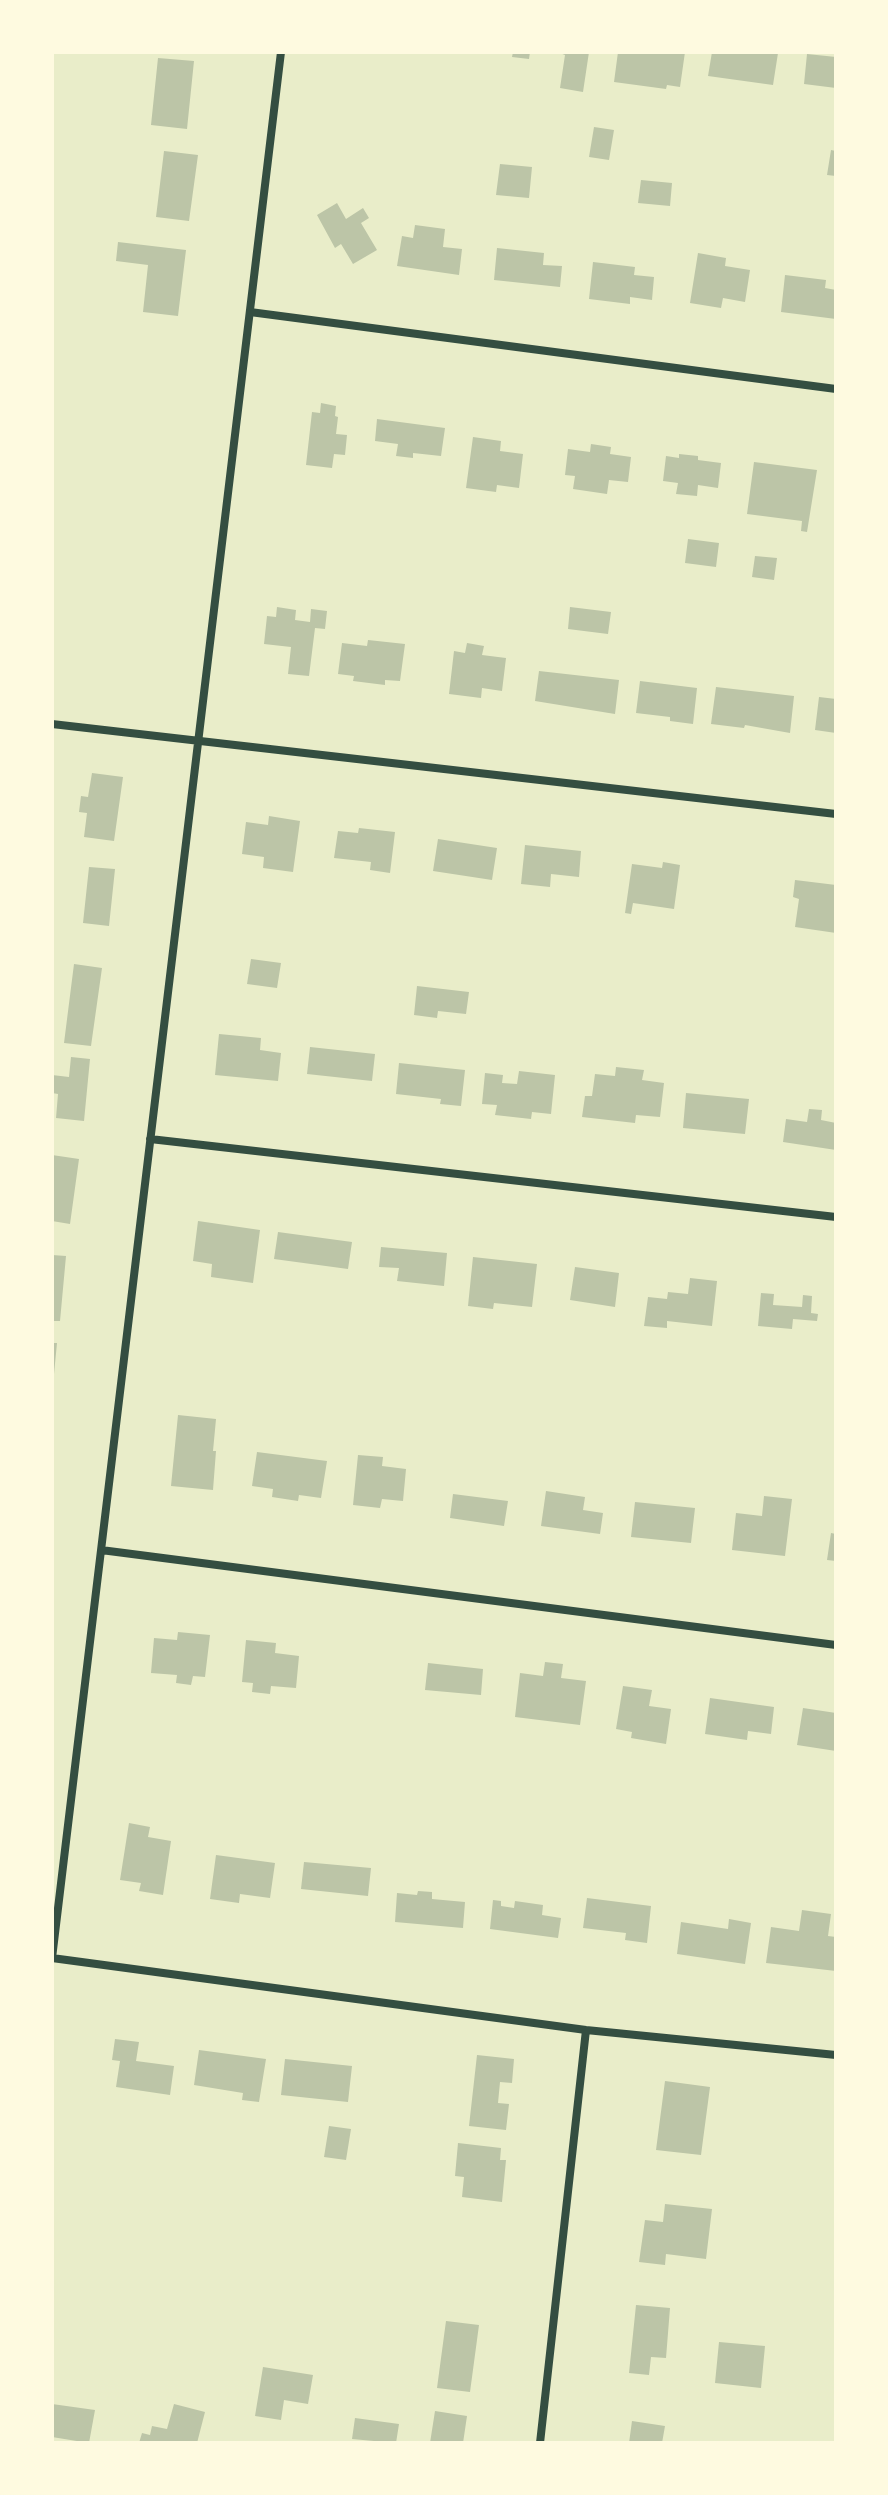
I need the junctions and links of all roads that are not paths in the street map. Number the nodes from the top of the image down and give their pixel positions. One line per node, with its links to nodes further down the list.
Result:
1 (281, 52): 2 (street)
2 (250, 312): 3 (street); 5 (street)
3 (836, 389)
4 (52, 724): 5 (street)
5 (198, 742): 6 (street); 7 (street)
6 (836, 814)
7 (150, 1139): 8 (street); 9 (street)
8 (836, 1217)
9 (101, 1550): 10 (street); 11 (street)
10 (836, 1645)
11 (52, 1958): 12 (street)
12 (586, 2030): 13 (street); 14 (street)
13 (836, 2055)
14 (540, 2443)

